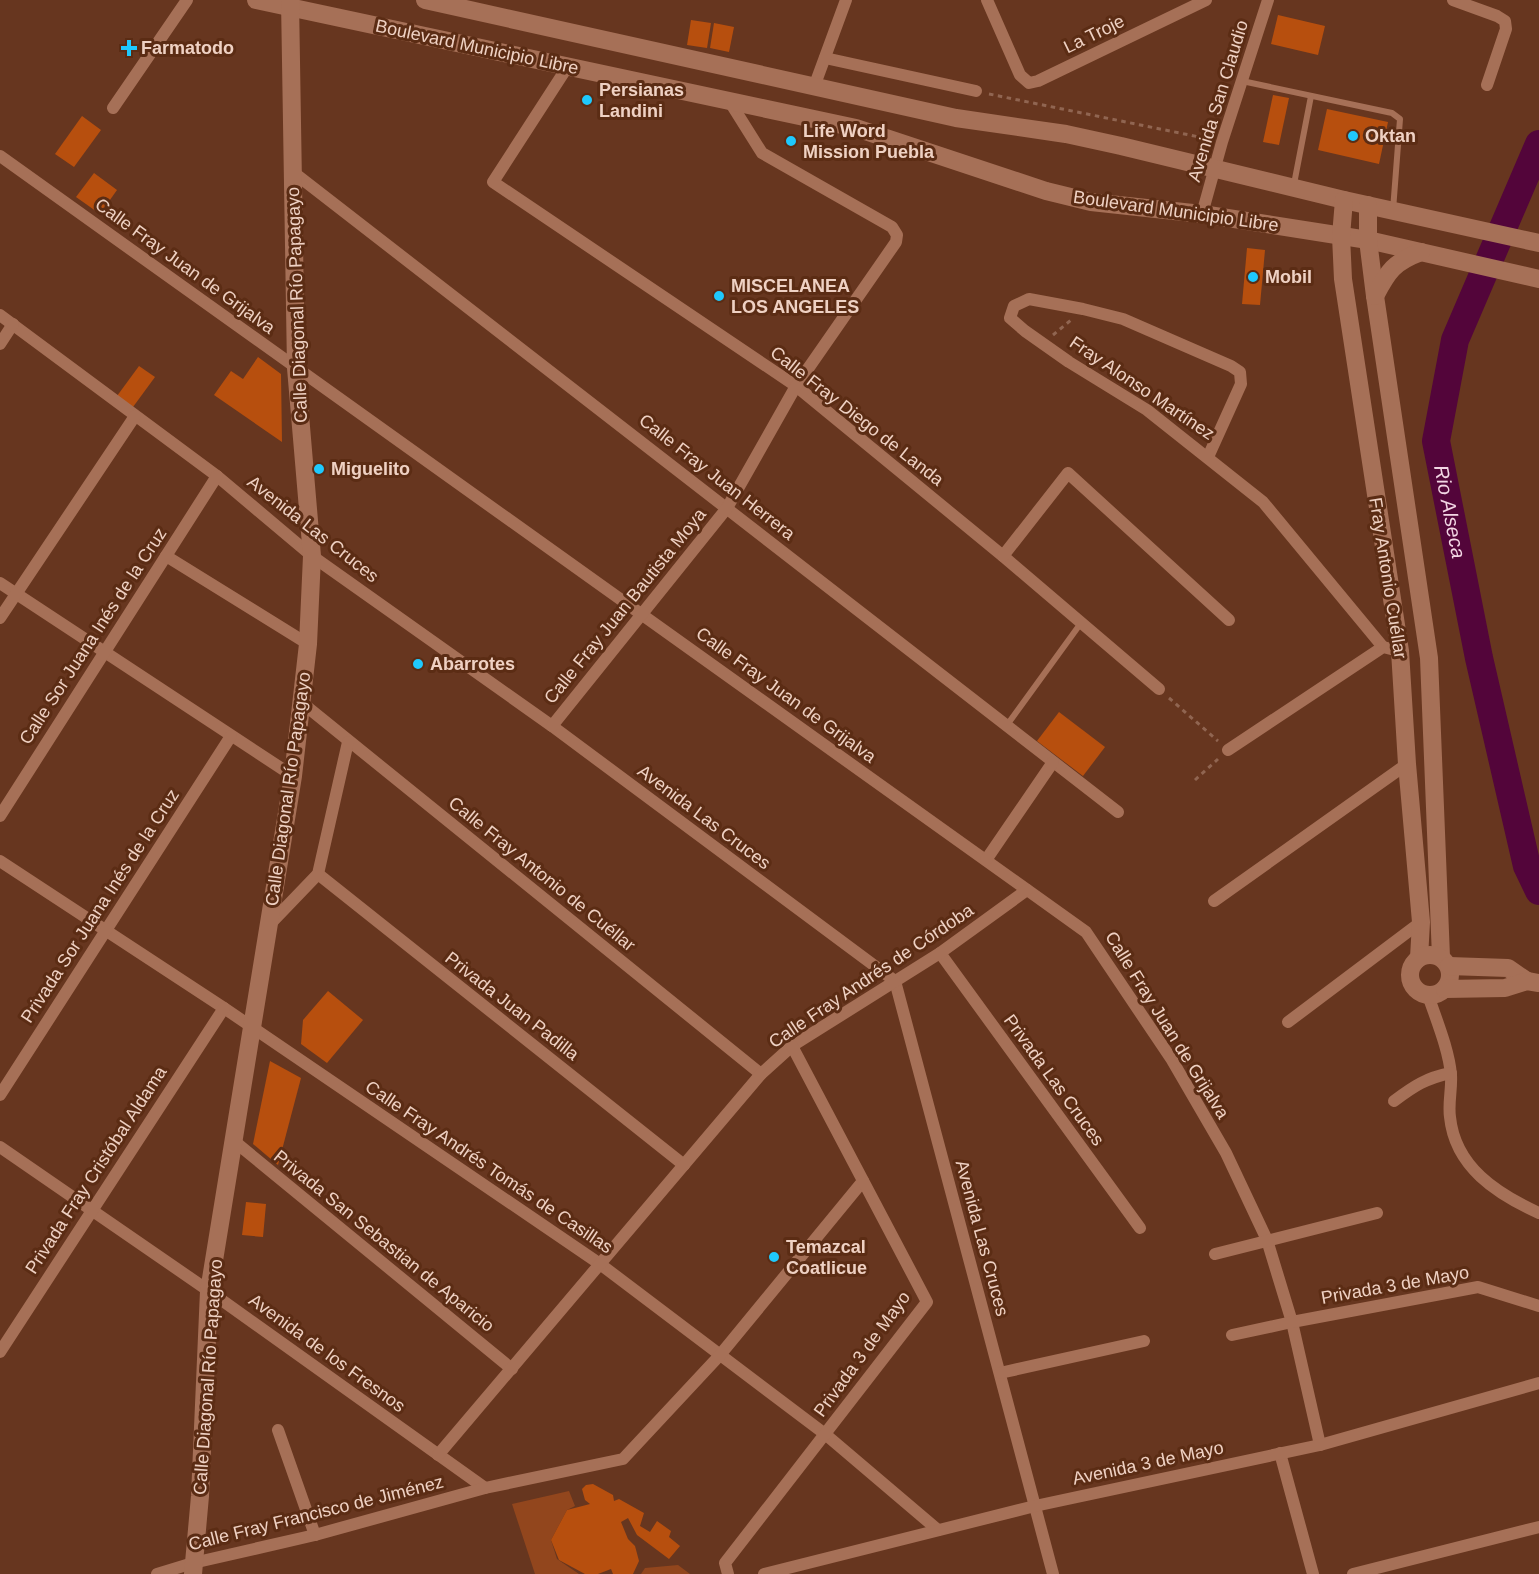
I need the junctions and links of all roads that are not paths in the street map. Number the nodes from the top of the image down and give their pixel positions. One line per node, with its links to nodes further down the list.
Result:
1 (187, 0): 18 (street)
2 (256, 0): 9 (street, Boulevard Municipio Libre)
3 (428, 0): 14 (street, Boulevard Municipio Libre)
4 (846, 0): 10 (street)
5 (987, 0): 6 (street, La Troje)
6 (1206, 0)
7 (1268, 0): 12 (street, Avenida San Claudio)
8 (1453, 0): 13 (street)
9 (290, 4): 11 (street, Boulevard Municipio Libre); 21 (street, Calle Diagonal Río Papagayo)
10 (825, 58): 14 (street); 15 (street)
11 (568, 66): 17 (street, Boulevard Municipio Libre); 37 (street, Calle Fray Diego de Landa)
12 (1242, 81): 16 (lane); 20 (street, Avenida San Claudio)
13 (1487, 85)
14 (814, 87): 20 (street, Boulevard Municipio Libre)
15 (975, 91)
16 (1311, 96): 22 (lane); 25 (lane)
17 (730, 102): 26 (street, Boulevard Municipio Libre); 37 (street, Calle Fray Juan Bautista Moya)
18 (113, 108)
19 (0, 156): 36 (street, Calle Fray Juan de Grijalva)
20 (1214, 170): 22 (street, Boulevard Municipio Libre); 26 (street, Avenida San Claudio)
21 (293, 172): 36 (street, Calle Diagonal Río Papagayo); 41 (street, Calle Fray Juan Herrera)
22 (1294, 188): 23 (street, Boulevard Municipio Libre)
23 (1344, 200): 24 (street, Boulevard Municipio Libre); 27 (street, Fray Antonio Cuéllar)
24 (1368, 205): 25 (street, Boulevard Municipio Libre); 28 (street, Fray Antonio Cuéllar)
25 (1393, 210): 29 (street, Boulevard Municipio Libre)
26 (1202, 214): 27 (street, Boulevard Municipio Libre)
27 (1341, 236): 28 (street, Boulevard Municipio Libre); 52 (street, Fray Antonio Cuéllar)
28 (1368, 240): 30 (street, Boulevard Municipio Libre); 32 (street, Fray Antonio Cuéllar)
29 (1538, 243)
30 (1421, 252): 31 (street, Boulevard Municipio Libre); 32 (street)
31 (1539, 279)
32 (1375, 296): 76 (street, Fray Antonio Cuéllar)
33 (0, 315): 34 (street, Avenida Las Cruces)
34 (13, 324): 35 (street); 38 (street, Avenida Las Cruces)
35 (0, 344)
36 (296, 368): 43 (street, Calle Diagonal Río Papagayo); 47 (street, Calle Fray Juan de Grijalva)
37 (796, 387): 41 (street, Calle Fray Juan Bautista Moya); 44 (street, Calle Fray Diego de Landa)
38 (135, 416): 40 (street, Avenida Las Cruces); 46 (street)
39 (1208, 457): 39 (street, Fray Alonso Martínez); 52 (street)
40 (217, 476): 42 (street, Calle Sor Juana Inés de la Cruz); 43 (street, Avenida Las Cruces)
41 (727, 508): 47 (street, Calle Fray Juan Bautista Moya); 56 (street, Calle Fray Juan Herrera)
42 (166, 556): 51 (street); 53 (street, Calle Sor Juana Inés de la Cruz)
43 (312, 556): 51 (street, Calle Diagonal Río Papagayo); 57 (street, Avenida Las Cruces)
44 (1003, 556): 49 (street); 50 (street, Calle Fray Diego de Landa)
45 (0, 583): 46 (street)
46 (16, 594): 48 (street); 53 (street)
47 (643, 615): 57 (street, Calle Fray Juan Bautista Moya); 66 (street, Calle Fray Juan de Grijalva)
48 (0, 618)
49 (1229, 620)
50 (1081, 623): 54 (street, Calle Fray Diego de Landa); 56 (lane)
51 (308, 644): 55 (street, Calle Diagonal Río Papagayo)
52 (1392, 649): 60 (street); 62 (street, Fray Antonio Cuéllar)
53 (105, 652): 58 (street); 65 (street, Calle Sor Juana Inés de la Cruz)
54 (1159, 689)
55 (301, 702): 59 (street, Calle Fray Antonio de Cuéllar); 63 (street, Calle Diagonal Río Papagayo)
56 (1007, 725): 61 (street, Calle Fray Juan Herrera)
57 (552, 726): 77 (street, Avenida Las Cruces)
58 (231, 736): 63 (street); 73 (street, Privada Sor Juana Inés de la Cruz)
59 (348, 742): 68 (street); 85 (street, Calle Fray Antonio de Cuéllar)
60 (1228, 750)
61 (1053, 762): 64 (street, Calle Fray Juan Herrera); 66 (street)
62 (1407, 764): 70 (street); 71 (street, Fray Antonio Cuéllar)
63 (293, 776): 72 (street, Calle Diagonal Río Papagayo)
64 (1118, 812)
65 (0, 816)
66 (986, 860): 69 (street, Calle Fray Juan de Grijalva)
67 (0, 861): 73 (street, Calle Fray Andrés Tomás de Casillas)
68 (318, 874): 72 (street); 90 (street, Privada Juan Padilla)
69 (1027, 890): 74 (street, Calle Fray Andrés de Córdoba); 96 (street, Calle Fray Juan de Grijalva)
70 (1214, 901)
71 (1421, 922): 75 (street, Fray Antonio Cuéllar); 81 (street)
72 (269, 925): 82 (street, Calle Diagonal Río Papagayo)
73 (105, 930): 80 (street, Calle Fray Andrés Tomás de Casillas); 86 (street, Privada Sor Juana Inés de la Cruz)
74 (940, 953): 77 (street, Calle Fray Andrés de Córdoba); 95 (street, Privada Las Cruces)
75 (1419, 958): 76 (street); 79 (street)
76 (1445, 961): 78 (street); 79 (street)
77 (895, 981): 83 (street, Calle Fray Andrés de Córdoba); 107 (street, Avenida Las Cruces)
78 (1533, 982): 79 (street)
79 (1436, 992): 84 (street)
80 (224, 1008): 82 (street, Calle Fray Andrés Tomás de Casillas); 92 (street, Privada Fray Cristóbal Aldama)
81 (1288, 1022)
82 (252, 1027): 88 (street, Calle Diagonal Río Papagayo); 98 (street, Calle Fray Andrés Tomás de Casillas)
83 (792, 1046): 85 (street, Calle Fray Andrés de Córdoba); 91 (street, Privada 3 de Mayo)
84 (1451, 1073): 87 (street); 94 (street)
85 (761, 1074): 90 (street, Calle Fray Andrés de Córdoba)
86 (0, 1095)
87 (1394, 1101)
88 (234, 1141): 99 (street, Calle Diagonal Río Papagayo); 106 (street, Privada San Sebastian de Aparicio)
89 (0, 1147): 92 (street, Avenida de los Fresnos)
90 (684, 1165): 98 (street, Calle Fray Andrés de Córdoba)
91 (863, 1181): 105 (street, Calle Fray Francisco de Jiménez); 110 (street, Privada 3 de Mayo)
92 (91, 1209): 99 (street, Avenida de los Fresnos); 104 (street, Privada Fray Cristóbal Aldama)
93 (1377, 1213): 96 (street)
94 (1539, 1214)
95 (1140, 1228)
96 (1267, 1240): 97 (street); 101 (street, Calle Fray Juan de Grijalva)
97 (1215, 1254)
98 (600, 1264): 105 (street, Calle Fray Andrés Tomás de Casillas); 106 (street, Calle Fray Andrés de Córdoba)
99 (209, 1291): 113 (street, Avenida de los Fresnos); 119 (street, Calle Diagonal Río Papagayo)
100 (1539, 1306): 101 (street, Privada 3 de Mayo)
101 (1292, 1322): 102 (street, Privada 3 de Mayo); 111 (street, Calle Fray Juan de Grijalva)
102 (1232, 1335)
103 (1144, 1341): 107 (street)
104 (0, 1352)
105 (720, 1355): 110 (street, Calle Fray Andrés Tomás de Casillas); 114 (street, Calle Fray Francisco de Jiménez)
106 (512, 1369): 113 (street, Calle Fray Andrés de Córdoba)
107 (1000, 1373): 115 (street, Avenida Las Cruces)
108 (1539, 1383): 111 (street, Avenida 3 de Mayo)
109 (278, 1430): 118 (street)
110 (825, 1434): 117 (street, Calle Fray Andrés Tomás de Casillas); 121 (street, Privada 3 de Mayo)
111 (1320, 1445): 112 (street, Avenida 3 de Mayo)
112 (1280, 1453): 115 (street, Avenida 3 de Mayo); 124 (street)
113 (438, 1455): 114 (street, Avenida de los Fresnos)
114 (485, 1488): 118 (street, Calle Fray Francisco de Jiménez)
115 (1035, 1506): 117 (street, Avenida 3 de Mayo); 123 (street, Avenida Las Cruces)
116 (1539, 1527): 125 (street)
117 (938, 1530): 122 (street, Avenida 3 de Mayo)
118 (315, 1535): 119 (street, Calle Fray Francisco de Jiménez)
119 (193, 1568): 120 (street, Calle Fray Francisco de Jiménez)
120 (157, 1574)
121 (728, 1574)
122 (764, 1574)
123 (1053, 1574)
124 (1313, 1574)
125 (1353, 1574)

